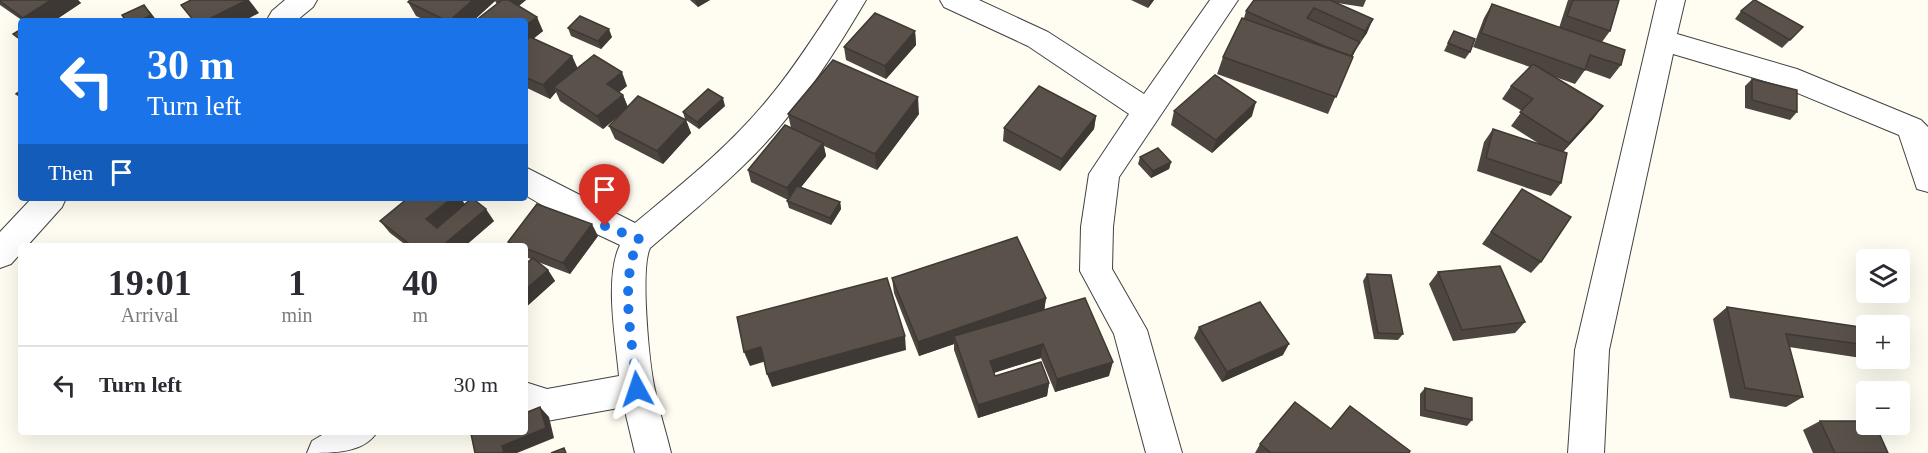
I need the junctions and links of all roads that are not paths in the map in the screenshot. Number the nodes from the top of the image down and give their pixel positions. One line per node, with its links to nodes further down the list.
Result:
1 (303, 0): 6 (street)
2 (852, 0): 13 (street)
3 (954, 0): 8 (street)
4 (1224, 0): 8 (street)
5 (1671, 0): 7 (street)
6 (284, 18)
7 (1661, 40): 9 (street); 21 (street)
8 (1146, 110): 20 (street)
9 (1919, 137): 10 (street)
10 (1928, 180)
11 (528, 181): 13 (street)
12 (48, 201): 14 (street)
13 (639, 239): 15 (street)
14 (0, 254)
15 (637, 389): 16 (street); 19 (street)
16 (528, 399)
17 (353, 435): 18 (street)
18 (325, 453)
19 (653, 453)
20 (1164, 453)
21 (1586, 453)

